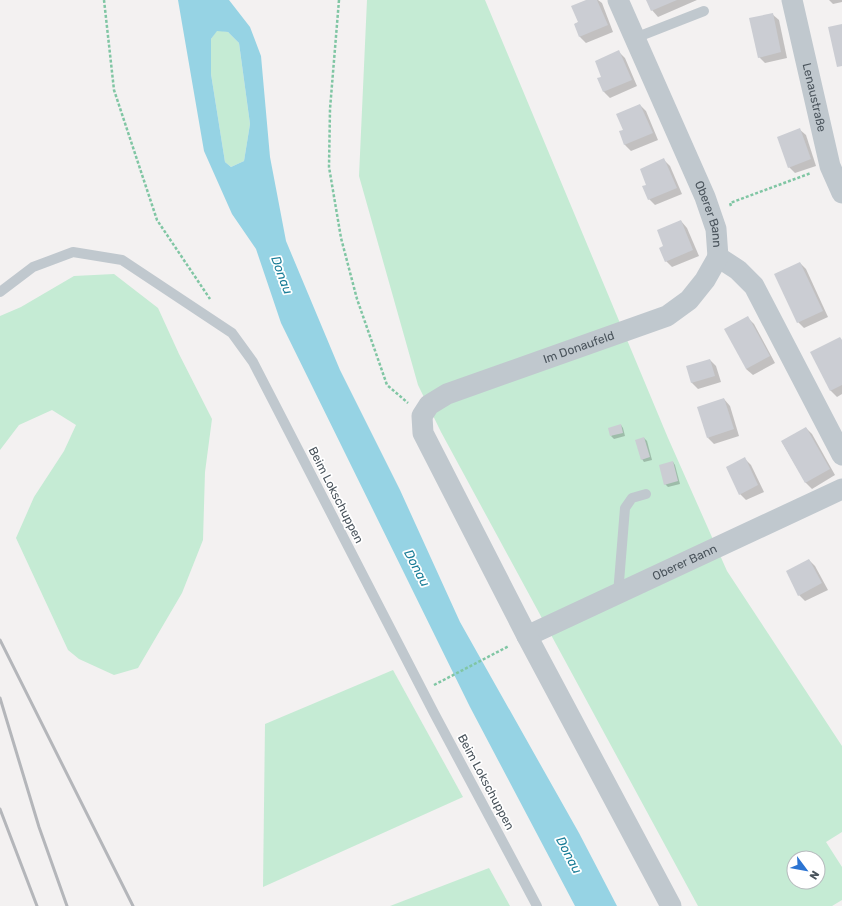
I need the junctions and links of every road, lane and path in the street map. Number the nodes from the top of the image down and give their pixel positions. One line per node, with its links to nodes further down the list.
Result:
1 (104, 0): 12 (path)
2 (339, 0): 13 (path)
3 (618, 0): 6 (street, Oberer Bann)
4 (792, 0): 7 (street, Lenaustraße)
5 (704, 11): 6 (lane)
6 (635, 38): 10 (street, Oberer Bann)
7 (830, 166): 8 (street, Lenaustraße); 9 (path)
8 (842, 193)
9 (732, 211)
10 (718, 257): 13 (street, Im Donaufeld); 14 (street, Oberer Bann)
11 (0, 292): 21 (lane, Beim Lokschuppen)
12 (211, 302)
13 (422, 416): 18 (street)
14 (842, 456)
15 (842, 489): 17 (street, Oberer Bann)
16 (646, 494): 17 (lane)
17 (618, 594): 18 (street, Oberer Bann)
18 (527, 636): 22 (street)
19 (504, 649): 20 (path)
20 (428, 687)
21 (537, 906)
22 (671, 906)

